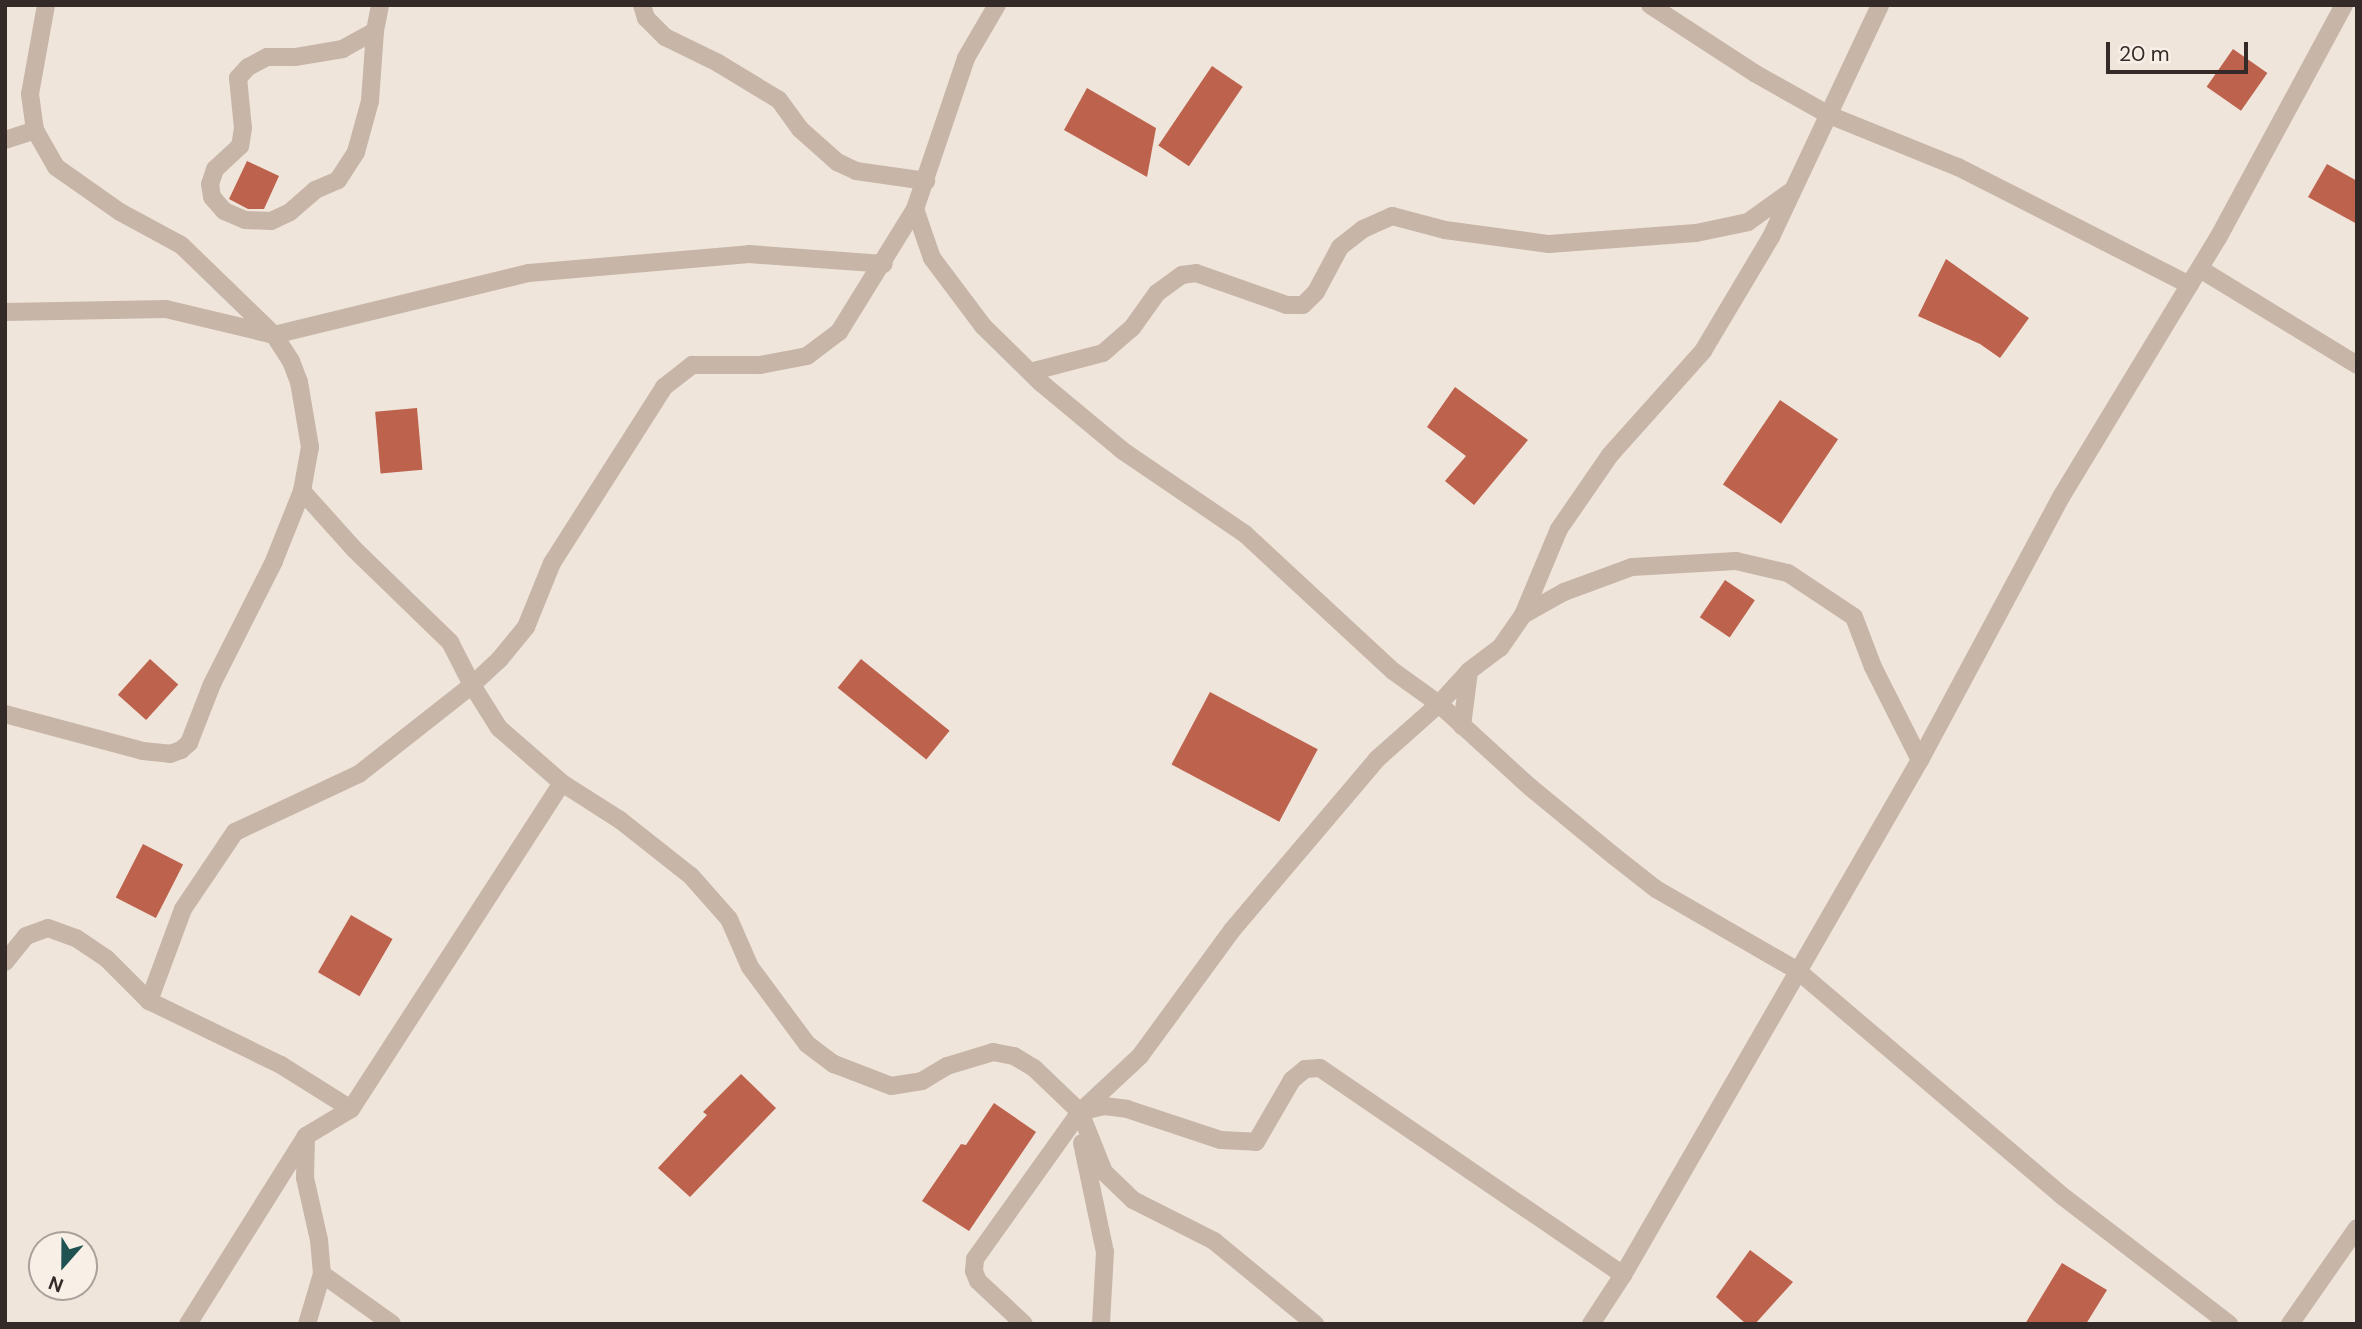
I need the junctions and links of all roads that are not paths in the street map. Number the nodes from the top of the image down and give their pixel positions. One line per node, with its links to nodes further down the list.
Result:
1 (46, 5): 10 (street)
2 (380, 5): 8 (street)
3 (642, 5): 12 (street)
4 (998, 5): 12 (street)
5 (1650, 5): 9 (street)
6 (1880, 5): 9 (street)
7 (2344, 5): 16 (street)
8 (374, 31): 8 (street)
9 (1829, 115): 13 (street); 17 (street)
10 (35, 130): 11 (street); 19 (street)
11 (5, 140)
12 (926, 181): 14 (street)
13 (1793, 190): 21 (street); 23 (street)
14 (915, 209): 15 (street); 21 (street)
15 (884, 264): 19 (street); 25 (street)
16 (2200, 268): 17 (street); 20 (street)
17 (2190, 285): 29 (street)
18 (5, 312): 19 (street)
19 (274, 335): 22 (street)
20 (2357, 365)
21 (1030, 372): 26 (street)
22 (302, 491): 25 (street); 27 (street)
23 (1522, 615): 24 (street); 29 (street)
24 (1469, 671): 26 (street); 28 (street)
25 (472, 685): 30 (street); 33 (street)
26 (1439, 704): 28 (street); 35 (street)
27 (5, 715)
28 (1462, 726): 32 (street)
29 (1920, 761): 32 (street)
30 (562, 783): 34 (street); 35 (street)
31 (5, 962): 33 (street)
32 (1798, 971): 39 (street); 47 (street)
33 (149, 1001): 34 (street)
34 (351, 1109): 36 (street)
35 (1080, 1112): 39 (street); 43 (street); 44 (street); 45 (street)
36 (306, 1136): 38 (street); 40 (street)
37 (2357, 1228): 48 (street)
38 (322, 1274): 41 (street); 42 (street)
39 (1623, 1275): 46 (street)
40 (188, 1324)
41 (307, 1324)
42 (392, 1324)
43 (1024, 1324)
44 (1101, 1324)
45 (1315, 1324)
46 (1591, 1324)
47 (2229, 1324)
48 (2290, 1324)

